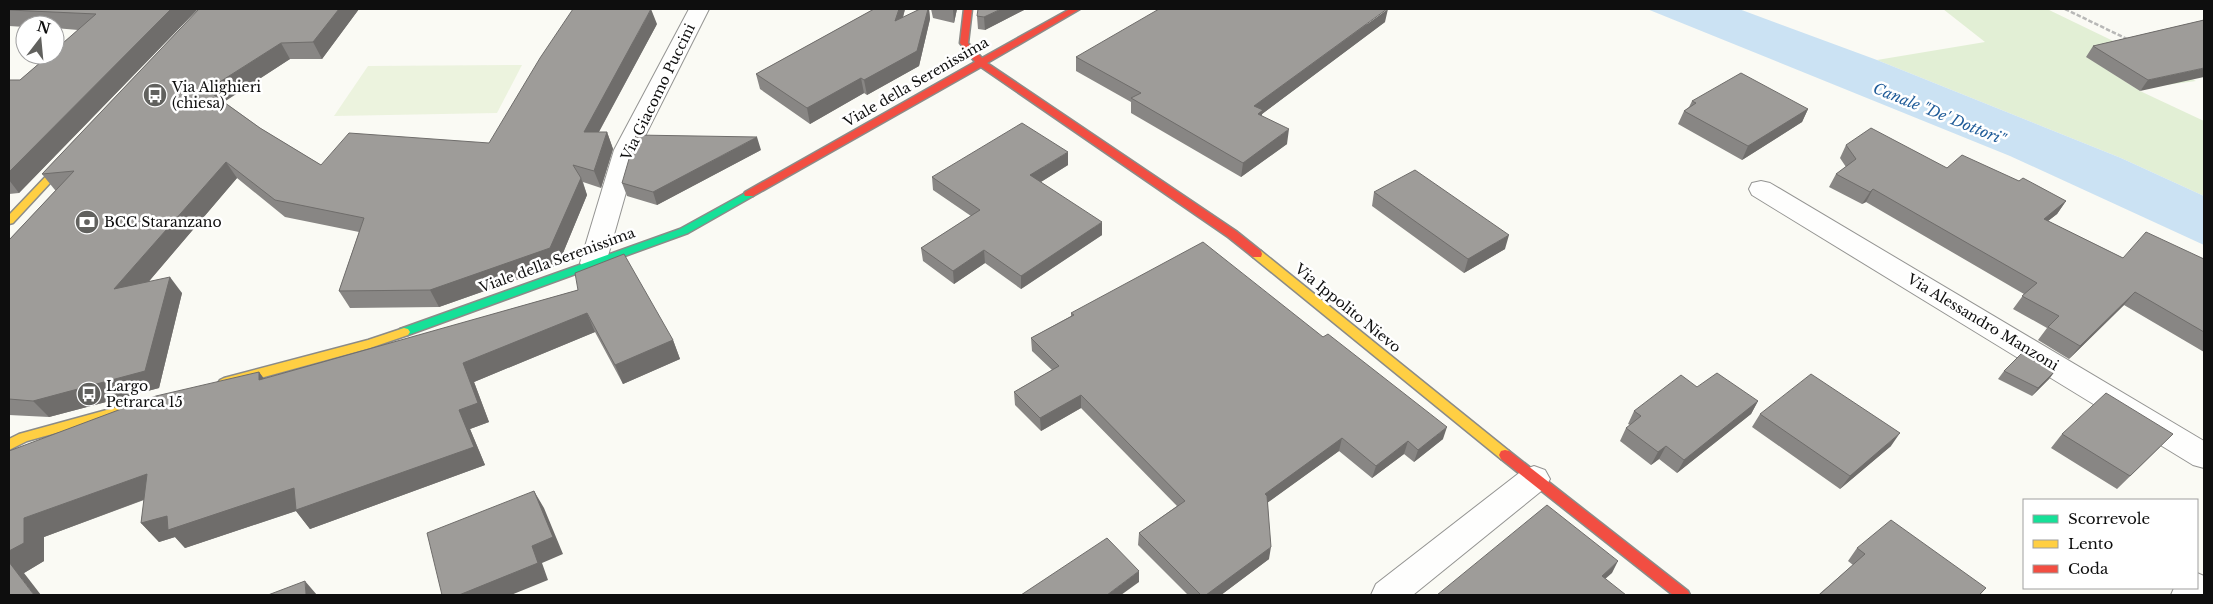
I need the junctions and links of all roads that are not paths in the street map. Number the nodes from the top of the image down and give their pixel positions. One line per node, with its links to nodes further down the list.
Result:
1 (699, 9): 8 (street, Via Giacomo Puccini)
2 (968, 9): 4 (street, Via Ippolito Nievo)
3 (1076, 9): 4 (street, Viale della Serenissima)
4 (980, 63): 8 (street, Viale della Serenissima); 13 (street, Via Ippolito Nievo)
5 (83, 143): 7 (street)
6 (1761, 189): 12 (street, Via Alessandro Manzoni)
7 (9, 221)
8 (593, 263): 9 (street, Viale della Serenissima)
9 (216, 385)
10 (158, 401): 11 (street)
11 (14, 440)
12 (2204, 456)
13 (1534, 479): 14 (street); 15 (street, Via Ippolito Nievo)
14 (1388, 595)
15 (1683, 595)

